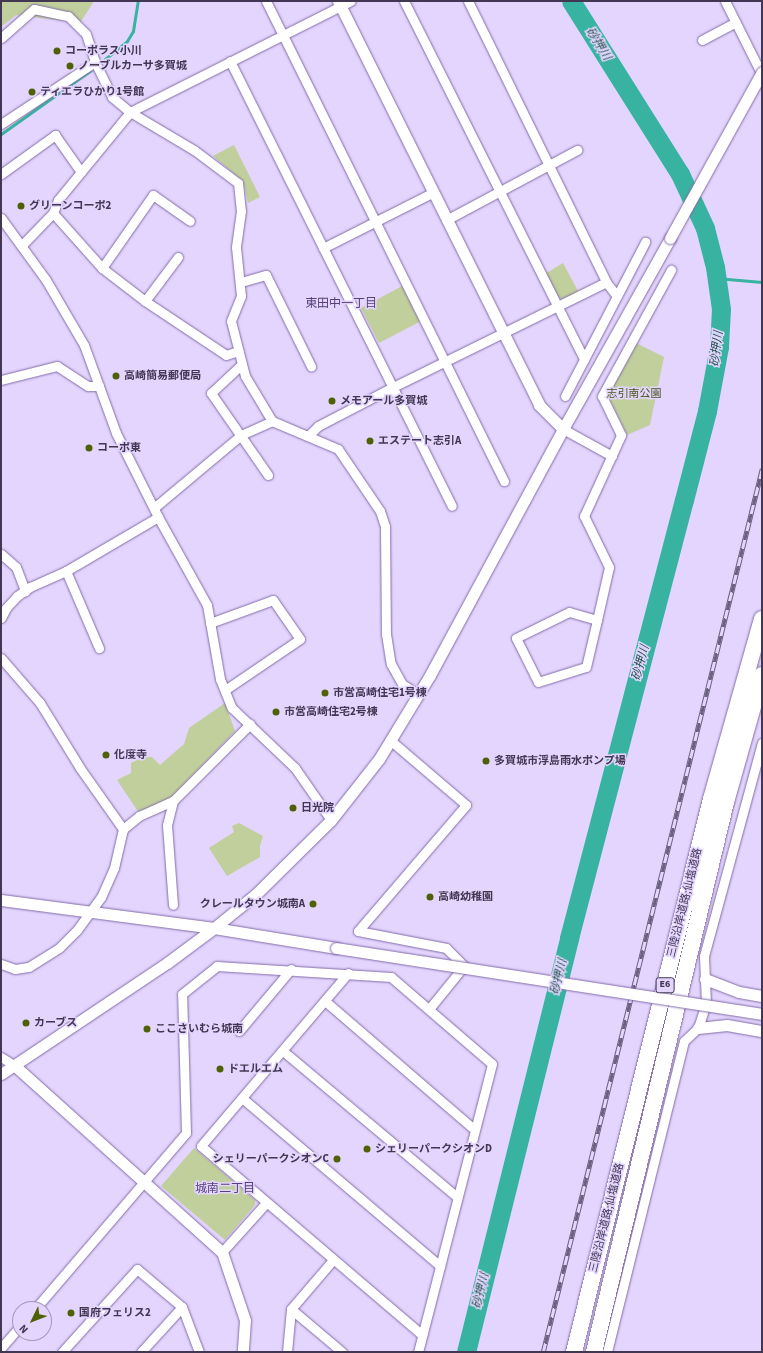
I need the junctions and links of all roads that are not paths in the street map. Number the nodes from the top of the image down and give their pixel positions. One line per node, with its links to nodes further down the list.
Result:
1 (266, 1): 8 (street)
2 (351, 1): 6 (street)
3 (404, 1): 21 (street)
4 (468, 1): 18 (street)
5 (726, 1): 7 (street)
6 (339, 4): 8 (street); 22 (street)
7 (736, 22): 10 (street); 14 (street)
8 (282, 35): 11 (street); 27 (street)
9 (1, 38): 12 (street)
10 (702, 40)
11 (230, 61): 15 (street); 30 (street)
12 (95, 62): 15 (street); 16 (street)
13 (762, 72): 50 (street, bridge)
14 (762, 75)
15 (130, 112): 19 (street); 34 (street)
16 (1, 124)
17 (577, 150): 18 (street)
18 (549, 164): 21 (street); 35 (street)
19 (81, 172): 20 (street); 23 (street)
20 (1, 174)
21 (501, 191): 26 (street); 38 (street)
22 (432, 193): 26 (street); 27 (street)
23 (53, 213): 29 (street); 32 (street)
24 (1, 218): 29 (street)
25 (190, 220): 32 (street)
26 (446, 220): 39 (street)
27 (375, 221): 30 (street); 42 (street)
28 (645, 242): 36 (street)
29 (22, 245): 46 (street)
30 (323, 248): 47 (street)
31 (178, 257): 37 (street)
32 (102, 268): 37 (street)
33 (671, 270): 53 (street)
34 (241, 282): 40 (street); 44 (street)
35 (606, 282): 36 (street); 38 (street)
36 (616, 295): 41 (street)
37 (145, 301): 40 (street)
38 (557, 307): 39 (street); 41 (street)
39 (503, 333): 42 (street); 50 (street)
40 (238, 351): 43 (street)
41 (584, 359): 48 (street)
42 (446, 361): 47 (street); 55 (street)
43 (241, 364): 49 (street); 51 (street)
44 (311, 366)
45 (1, 380): 46 (street)
46 (99, 386): 57 (street)
47 (393, 387): 52 (street); 56 (street)
48 (565, 396)
49 (272, 421): 51 (street); 52 (street)
50 (563, 428): 53 (street); 70 (street)
51 (241, 435): 54 (street); 57 (street)
52 (308, 436): 70 (street)
53 (612, 456): 64 (street)
54 (268, 475)
55 (504, 481)
56 (452, 506)
57 (155, 507): 58 (street)
58 (158, 517): 60 (street); 65 (street)
59 (1, 554): 61 (street)
60 (66, 571): 61 (street); 66 (street)
61 (25, 590): 62 (street)
62 (1, 618)
63 (762, 619): 117 (highway, 三陸沿岸道路;仙塩道路 / E6)
64 (597, 620): 64 (street)
65 (210, 622): 69 (street); 69 (street)
66 (99, 648)
67 (1, 658): 76 (street)
68 (762, 675): 118 (highway, 三陸沿岸道路;仙塩道路 / E6)
69 (225, 690): 71 (street)
70 (418, 694): 72 (street)
71 (250, 724): 74 (street); 75 (street)
72 (390, 740): 75 (street); 87 (street)
73 (762, 743): 84 (street)
74 (173, 801): 76 (street); 78 (street)
75 (331, 820): 80 (street)
76 (123, 829): 79 (street)
77 (1, 900): 79 (street)
78 (173, 906)
79 (90, 913): 80 (street); 81 (street)
80 (214, 928): 88 (street, bridge); 94 (street)
81 (1, 964)
82 (291, 969): 83 (street); 90 (street); 98 (street)
83 (348, 973): 86 (street); 87 (street)
84 (705, 979): 85 (street); 89 (street)
85 (762, 996)
86 (325, 1001): 92 (street); 97 (street)
87 (429, 1009): 97 (street)
88 (762, 1014)
89 (698, 1028): 91 (street); 119 (street)
90 (239, 1031)
91 (762, 1031)
92 (283, 1051): 96 (street); 99 (street)
93 (1, 1057): 94 (street)
94 (14, 1065): 95 (street); 98 (street)
95 (1, 1074)
96 (242, 1098): 100 (street); 103 (street)
97 (474, 1129): 99 (street)
98 (144, 1182): 101 (street); 104 (street)
99 (457, 1198): 103 (street)
100 (266, 1202): 101 (street); 102 (street)
101 (222, 1252): 113 (street)
102 (332, 1260): 106 (street); 108 (street)
103 (440, 1266): 108 (street)
104 (42, 1301)
105 (182, 1307): 110 (street); 111 (street); 112 (street)
106 (291, 1309): 114 (street); 115 (street)
107 (12, 1335): 109 (street)
108 (422, 1335): 116 (street)
109 (1, 1348)
110 (62, 1352)
111 (141, 1352)
112 (199, 1352)
113 (243, 1352)
114 (287, 1352)
115 (342, 1352)
116 (418, 1352)
117 (574, 1352)
118 (594, 1352)
119 (607, 1352)

